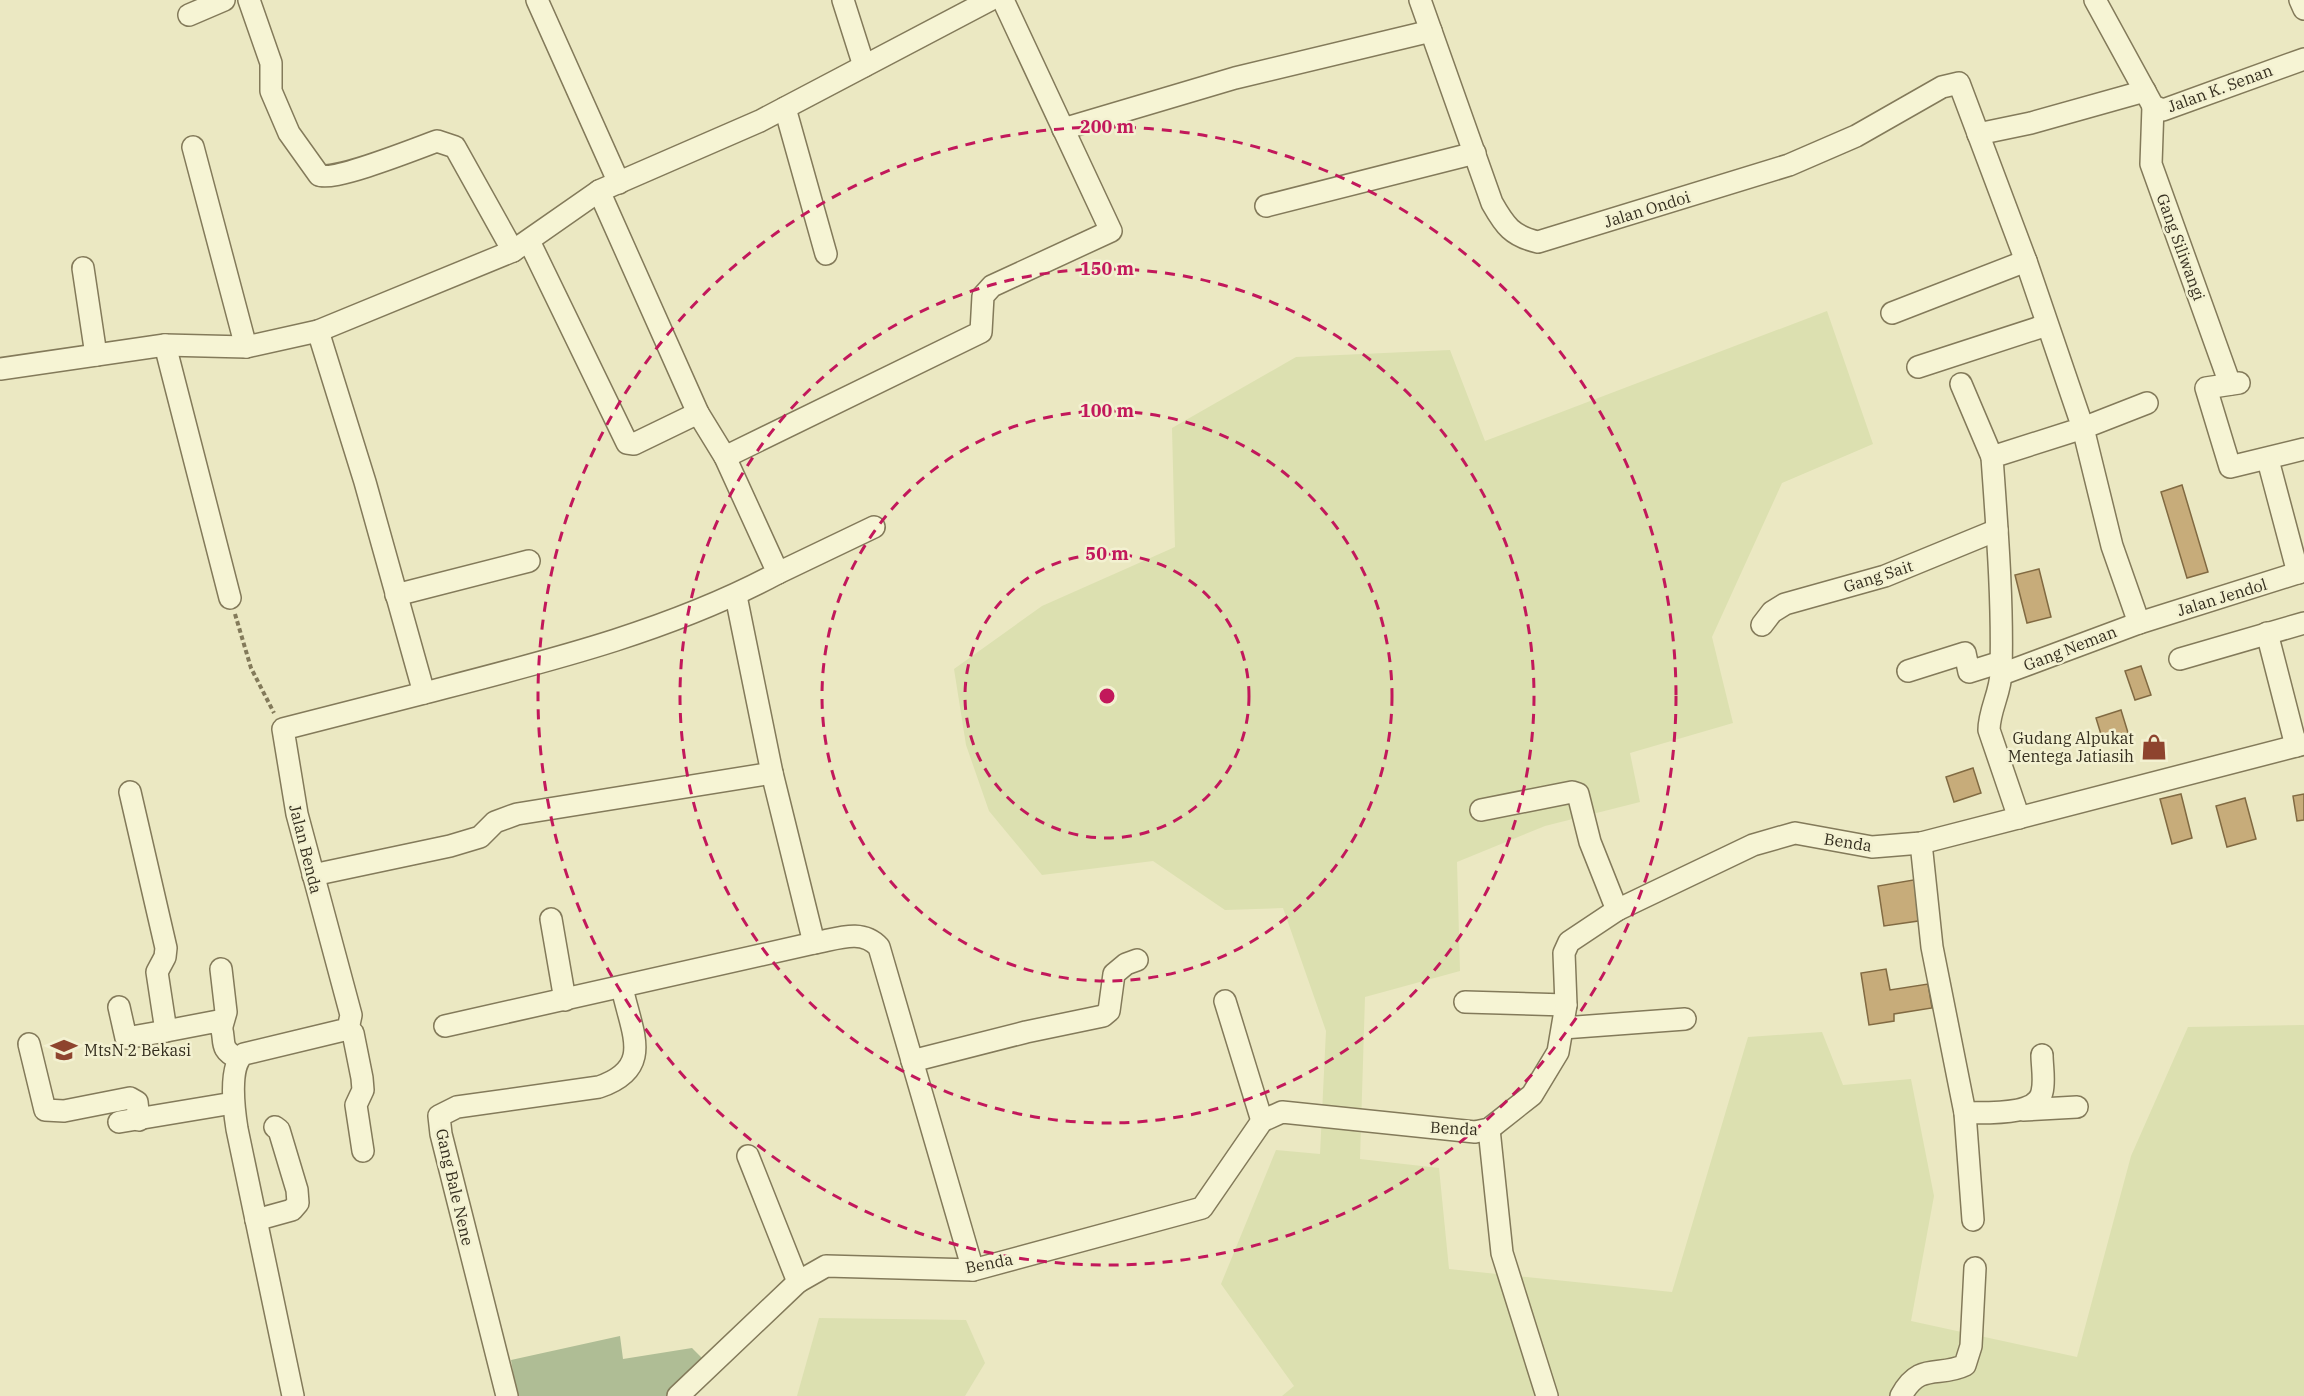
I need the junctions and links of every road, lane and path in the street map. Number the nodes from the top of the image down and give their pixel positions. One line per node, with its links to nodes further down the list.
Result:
1 (224, 0): 11 (street)
2 (249, 0): 24 (street)
3 (537, 0): 21 (street)
4 (843, 0): 14 (street)
5 (990, 0): 14 (street)
6 (1003, 0): 17 (street)
7 (1420, 0): 12 (street, Jalan Ondoi)
8 (2094, 0): 15 (street, Jalan K. Senan)
9 (2300, 0): 10 (street)
10 (2304, 9)
11 (189, 15)
12 (1431, 31): 17 (street); 20 (street, Jalan Ondoi)
13 (2304, 59): 15 (street, Jalan K. Senan)
14 (864, 66): 16 (street)
15 (2149, 99): 18 (street, Jalan K. Senan); 43 (street, Gang Siliwangi)
16 (785, 108): 21 (street); 25 (street)
17 (1063, 129): 41 (street)
18 (1978, 134): 20 (street, Jalan Ondoi); 26 (street)
19 (193, 147): 32 (street)
20 (1474, 153): 23 (street)
21 (619, 183): 22 (street)
22 (599, 191): 24 (street); 38 (street)
23 (1266, 206)
24 (521, 246): 30 (street); 38 (street)
25 (826, 254)
26 (2026, 261): 28 (street); 29 (street)
27 (82, 268): 33 (street)
28 (1892, 313)
29 (2047, 326): 34 (street); 39 (street)
30 (318, 331): 32 (street); 49 (street)
31 (165, 345): 32 (street); 33 (street); 51 (street)
32 (246, 347)
33 (96, 355): 35 (street)
34 (1918, 368)
35 (0, 369)
36 (1961, 384): 42 (street)
37 (2147, 403): 39 (street)
38 (698, 412): 41 (street)
39 (2083, 428): 42 (street); 52 (street)
40 (2304, 449): 43 (street)
41 (725, 457): 48 (street)
42 (1992, 457): 45 (street)
43 (2268, 460): 47 (street)
44 (874, 527): 48 (street)
45 (1997, 530): 54 (street, Gang Sait); 57 (street)
46 (529, 561): 49 (street)
47 (2301, 572): 52 (street, Jalan Jendol)
48 (778, 573): 50 (street)
49 (396, 595): 59 (street)
50 (736, 596): 59 (street); 62 (street)
51 (230, 598): 60 (path)
52 (2139, 622): 57 (street, Gang Neman)
53 (2304, 622): 55 (street)
54 (1762, 625)
55 (2267, 633): 56 (street); 61 (street)
56 (2180, 659)
57 (2001, 668): 58 (street, Gang Neman); 65 (street)
58 (1908, 670)
59 (424, 693): 60 (street)
60 (283, 729): 67 (street, Jalan Benda)
61 (2299, 735): 65 (street, Benda)
62 (772, 773): 67 (street); 70 (street)
63 (130, 792): 84 (street)
64 (1481, 810): 68 (street)
65 (2019, 818): 66 (street, Benda)
66 (1922, 843): 68 (street, Benda); 92 (street)
67 (313, 875): 83 (street, Jalan Benda)
68 (1617, 910): 77 (street, Benda)
69 (550, 919): 74 (street)
70 (814, 943): 73 (street); 88 (street)
71 (1137, 960): 88 (street)
72 (221, 969): 80 (street)
73 (622, 987): 74 (street); 104 (street, Gang Bale Nene)
74 (565, 1000): 81 (street)
75 (1225, 1001): 93 (street)
76 (1465, 1002): 77 (street)
77 (1566, 1005): 82 (street, Benda)
78 (118, 1007): 84 (street)
79 (1685, 1019): 82 (street)
80 (222, 1026): 84 (street); 87 (street)
81 (445, 1026)
82 (1563, 1028): 95 (street, Benda)
83 (348, 1029): 87 (street); 96 (street, Jalan Benda)
84 (166, 1031)
85 (29, 1044): 89 (street)
86 (2042, 1054): 91 (street)
87 (238, 1058): 89 (street)
88 (912, 1061): 101 (street)
89 (233, 1104): 98 (street)
90 (2077, 1107): 91 (street)
91 (2023, 1110): 92 (street)
92 (1965, 1113): 99 (street)
93 (1262, 1121): 95 (street, Benda); 101 (street, Benda)
94 (275, 1126): 98 (street)
95 (1489, 1129): 106 (street)
96 (363, 1152)
97 (748, 1155): 102 (street)
98 (256, 1220): 103 (street)
99 (1973, 1220)
100 (1975, 1268): 107 (street)
101 (973, 1270): 102 (street, Benda)
102 (798, 1282): 105 (street, Benda)
103 (293, 1396)
104 (507, 1396)
105 (678, 1396)
106 (1547, 1396)
107 (1901, 1396)

